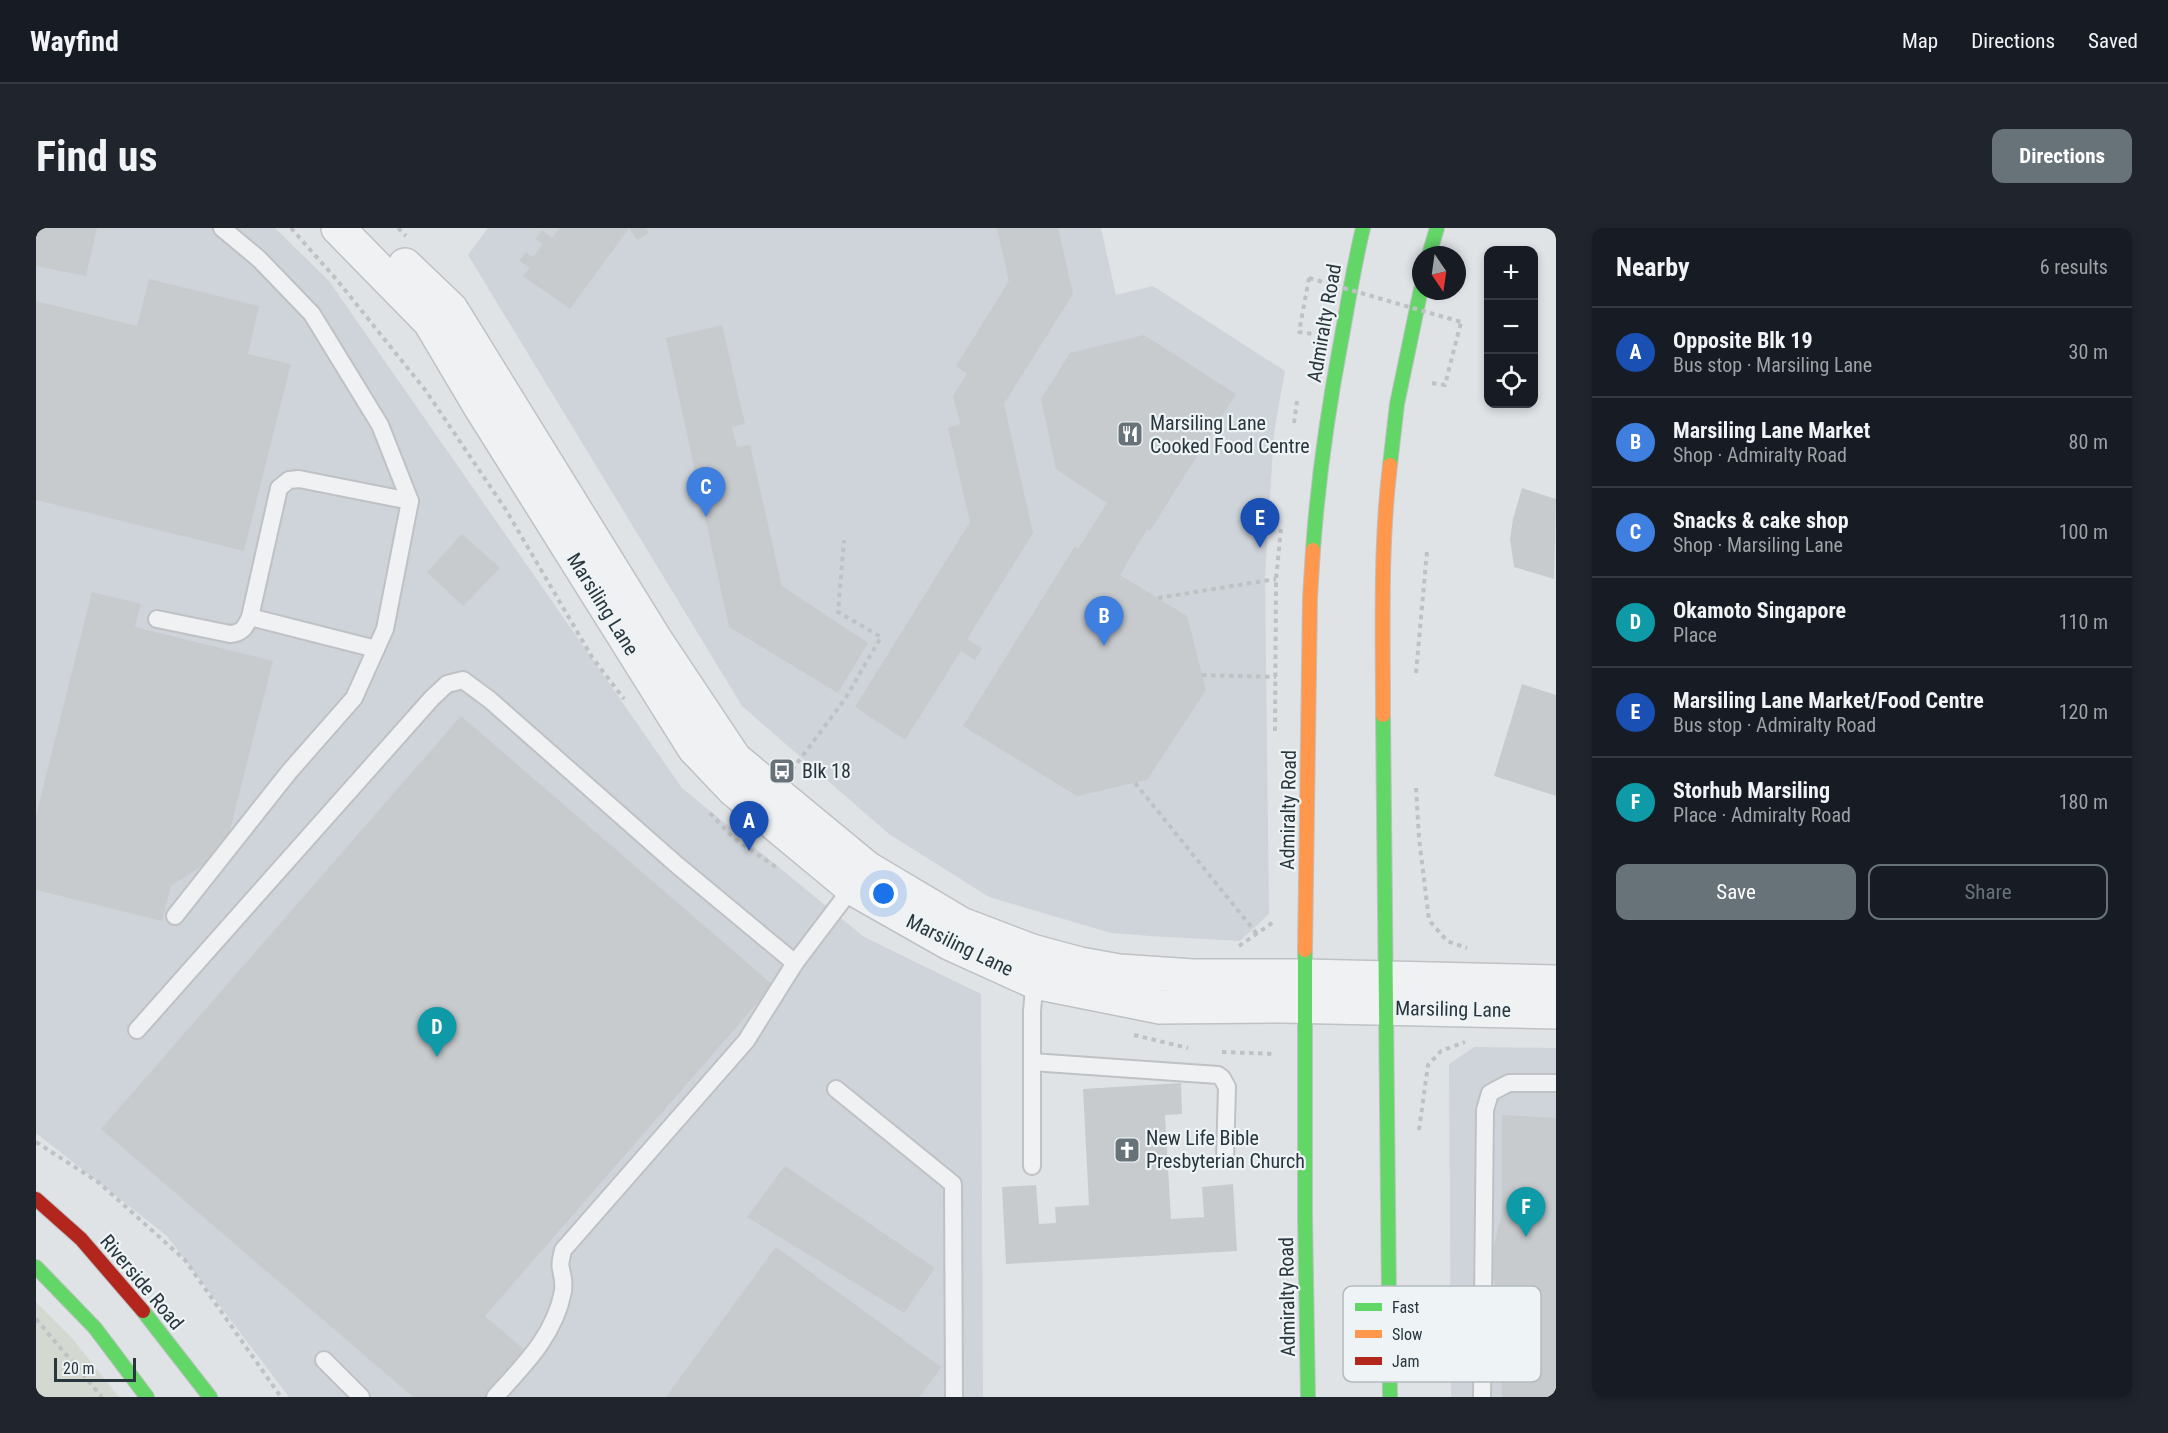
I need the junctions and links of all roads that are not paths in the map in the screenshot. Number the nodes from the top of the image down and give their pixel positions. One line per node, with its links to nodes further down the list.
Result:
1 (222, 228): 9 (lane)
2 (338, 228): 8 (street, Marsiling Lane)
3 (367, 228): 8 (street, Marsiling Lane)
4 (1363, 228): 18 (main road, Admiralty Road)
5 (1437, 228): 6 (main road)
6 (1432, 246)
7 (1419, 300): 19 (main road)
8 (492, 401): 13 (street, Marsiling Lane)
9 (410, 501): 10 (lane); 12 (lane)
10 (249, 617): 11 (lane); 12 (lane)
11 (158, 619)
12 (376, 649): 14 (lane)
13 (860, 878): 15 (lane); 16 (street, Marsiling Lane)
14 (175, 916)
15 (795, 963): 21 (lane); 37 (lane)
16 (1034, 967): 18 (street, Marsiling Lane); 22 (lane)
17 (1556, 982): 19 (street, Marsiling Lane)
18 (1305, 992): 19 (street, Marsiling Lane); 39 (main road, Admiralty Road)
19 (1385, 993): 20 (street, Marsiling Lane); 29 (main road)
20 (1556, 1012)
21 (137, 1030)
22 (1032, 1062): 25 (lane); 26 (lane)
23 (1556, 1083): 30 (lane)
24 (836, 1089): 38 (lane)
25 (1225, 1160)
26 (1032, 1166)
27 (36, 1199): 35 (main road, Riverside Road)
28 (36, 1267): 34 (main road)
29 (1389, 1286)
30 (1483, 1286)
31 (324, 1360): 36 (lane)
32 (1390, 1382): 40 (main road)
33 (1482, 1382): 41 (lane)
34 (147, 1397)
35 (210, 1397)
36 (361, 1397)
37 (495, 1397)
38 (954, 1397)
39 (1308, 1397)
40 (1390, 1397)
41 (1482, 1397)

